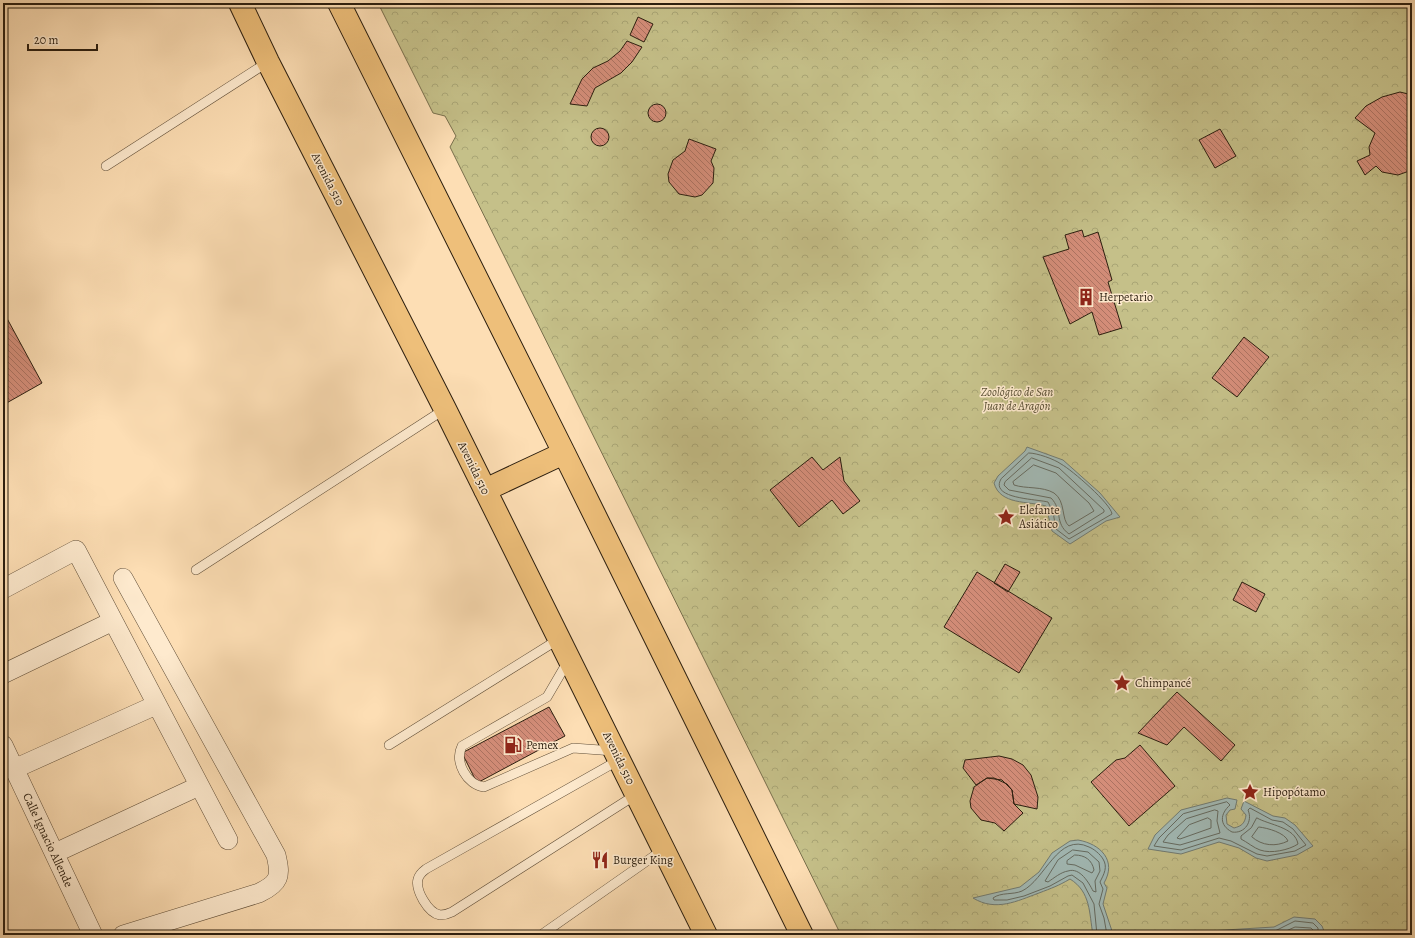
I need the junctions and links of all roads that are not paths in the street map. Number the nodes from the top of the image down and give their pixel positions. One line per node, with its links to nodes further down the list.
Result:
1 (240, 3): 3 (main road, Avenida 510)
2 (339, 3): 6 (main road)
3 (268, 62): 4 (lane); 5 (main road, Avenida 510)
4 (106, 166)
5 (445, 409): 7 (main road, Avenida 510); 8 (lane)
6 (564, 453): 7 (main road); 29 (main road)
7 (485, 490): 12 (main road, Avenida 510)
8 (196, 570)
9 (123, 578): 26 (street)
10 (3, 589): 11 (street)
11 (113, 621): 14 (street); 15 (street)
12 (559, 639): 13 (main road, Avenida 510); 16 (lane)
13 (569, 660): 18 (main road, Avenida 510); 18 (lane)
14 (3, 674)
15 (156, 705): 19 (street); 20 (street)
16 (389, 745)
17 (3, 746): 19 (street, Calle Ignacio Allende)
18 (618, 756): 21 (main road, Avenida 510); 21 (lane)
19 (14, 769): 24 (street, Calle Ignacio Allende)
20 (199, 786): 22 (street); 24 (street)
21 (636, 794): 23 (main road, Avenida 510)
22 (228, 840)
23 (664, 849): 27 (lane); 28 (main road, Avenida 510)
24 (55, 853): 25 (street, Calle Ignacio Allende)
25 (93, 935)
26 (123, 935)
27 (541, 935)
28 (706, 935)
29 (802, 935)

